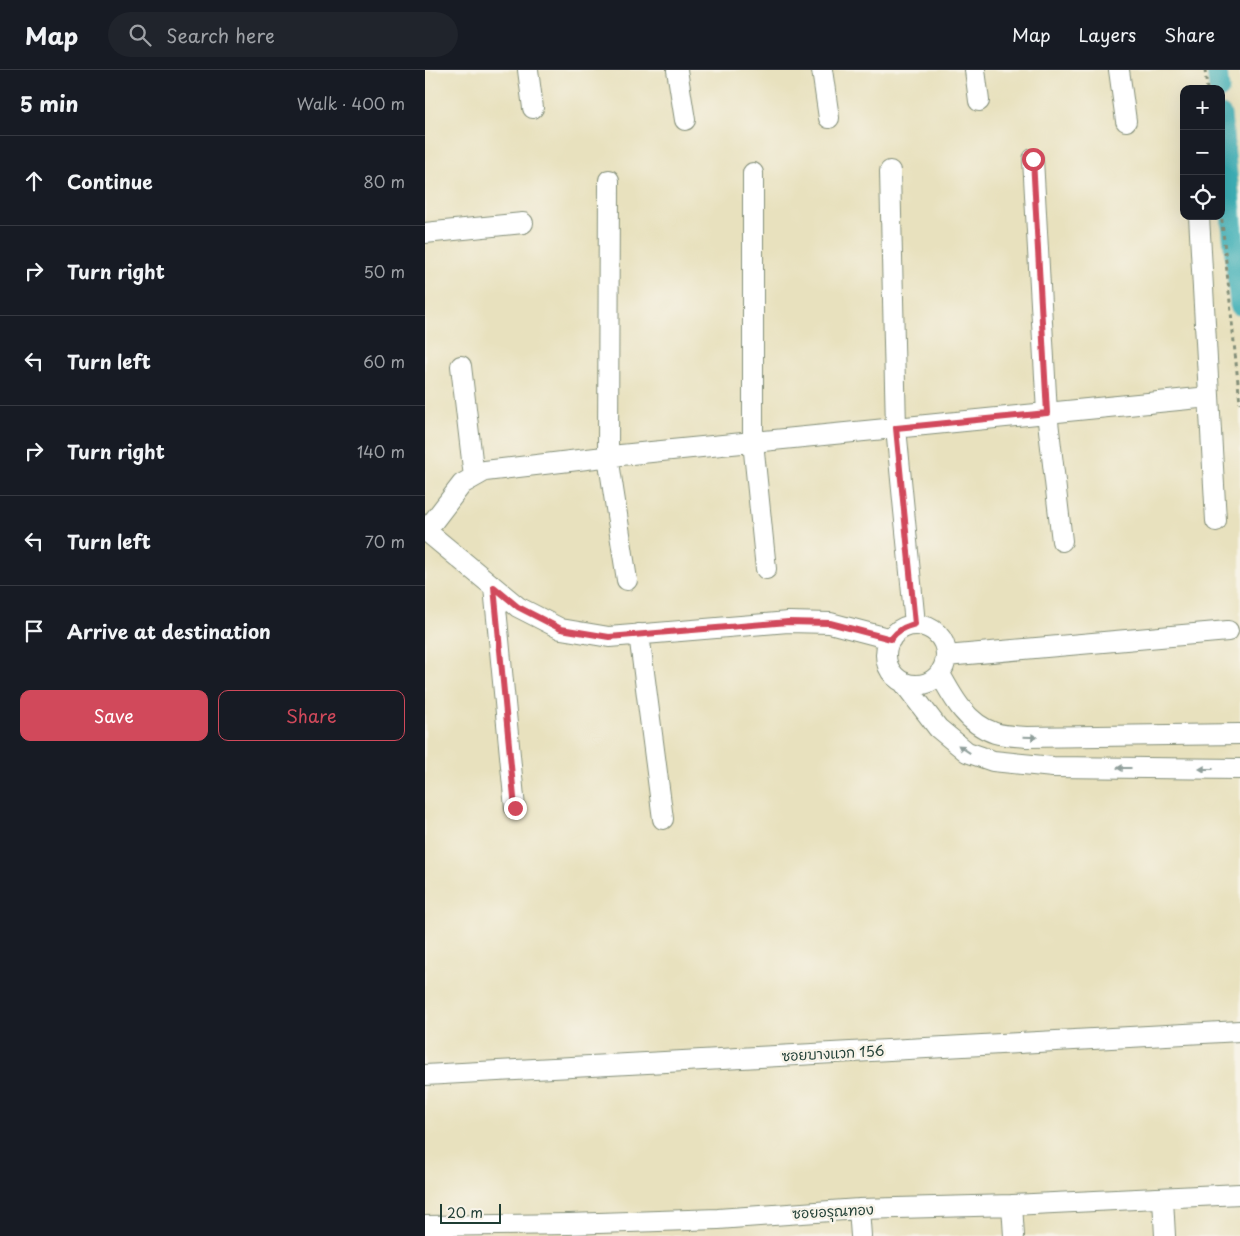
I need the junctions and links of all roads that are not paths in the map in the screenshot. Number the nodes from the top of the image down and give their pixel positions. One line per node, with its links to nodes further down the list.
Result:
1 (528, 70): 7 (street)
2 (677, 70): 9 (street)
3 (821, 70): 8 (street)
4 (975, 70): 6 (street)
5 (1119, 70): 10 (street)
6 (979, 101)
7 (533, 108)
8 (829, 118)
9 (685, 120)
10 (1126, 122)
11 (1033, 159): 20 (street)
12 (891, 171): 21 (street)
13 (753, 173): 22 (street)
14 (609, 180): 23 (street)
15 (1199, 220): 19 (street)
16 (523, 223): 17 (street)
17 (425, 233)
18 (461, 366): 24 (street)
19 (1209, 397): 20 (street); 25 (street)
20 (1047, 413): 21 (street); 27 (street)
21 (896, 428): 22 (street); 31 (street)
22 (753, 442): 23 (street); 28 (street)
23 (608, 456): 24 (street); 29 (street)
24 (474, 477): 26 (street)
25 (1216, 521)
26 (426, 530): 30 (street)
27 (1062, 541)
28 (766, 569)
29 (627, 580)
30 (494, 587): 33 (street); 39 (street)
31 (915, 624): 34 (street); 35 (street)
32 (1228, 631): 35 (street)
33 (639, 634): 34 (street); 40 (street)
34 (891, 639): 36 (street)
35 (943, 665): 36 (street); 37 (street, one-way to 37)
36 (903, 682): 38 (street, one-way to 36)
37 (1240, 734)
38 (1240, 769)
39 (515, 808)
40 (663, 819)
41 (1240, 1031): 42 (street, ซอยบางแวก 156)
42 (425, 1075)
43 (1240, 1194): 44 (street, ซอยอรุณทอง)
44 (1163, 1199): 45 (street, ซอยอรุณทอง); 52 (street)
45 (1012, 1205): 46 (street, ซอยอรุณทอง); 51 (street)
46 (859, 1209): 48 (street, ซอยอรุณทอง); 50 (street)
47 (425, 1226): 49 (street, ซอยอรุณทอง)
48 (719, 1227): 49 (street, ซอยอรุณทอง)
49 (569, 1230)
50 (861, 1236)
51 (1014, 1236)
52 (1165, 1236)

